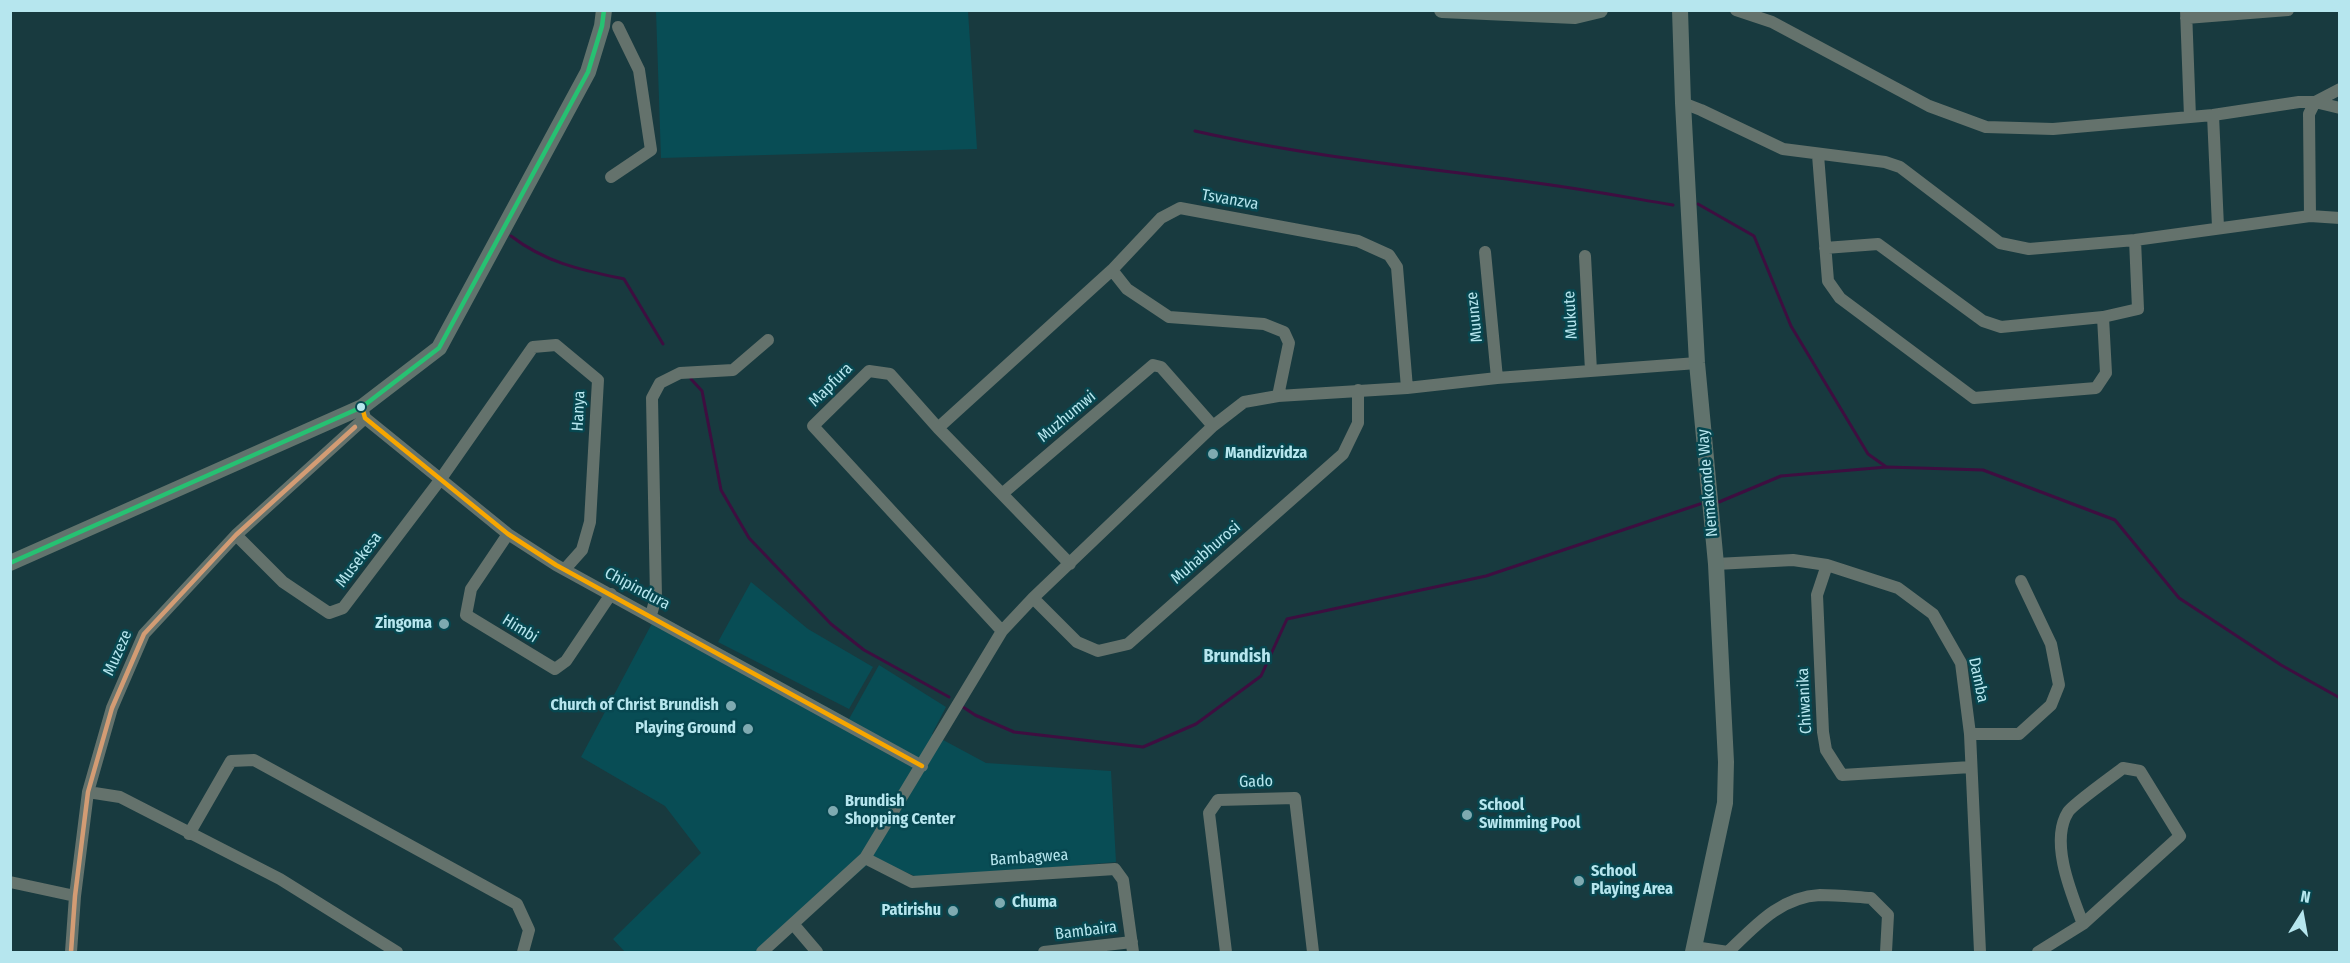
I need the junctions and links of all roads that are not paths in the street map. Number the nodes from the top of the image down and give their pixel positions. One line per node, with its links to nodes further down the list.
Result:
1 (604, 10): 34 (street)
2 (1442, 10): 7 (street)
3 (1600, 10): 7 (street)
4 (1680, 10): 12 (street, Nemakonde Way)
5 (1736, 10): 15 (street)
6 (2288, 10): 8 (street)
7 (1518, 11)
8 (2186, 14): 15 (street)
9 (618, 27): 17 (street)
10 (2340, 89): 11 (street)
11 (2315, 102): 13 (street); 14 (street); 18 (street)
12 (1683, 103): 16 (street); 28 (street, Nemakonde Way)
13 (2340, 108)
14 (2213, 115): 15 (street); 20 (street)
15 (2190, 117)
16 (1818, 155): 21 (street); 22 (street)
17 (611, 177)
18 (2310, 216): 19 (street); 20 (street)
19 (2340, 218)
20 (2218, 227): 21 (street)
21 (2135, 240): 26 (street)
22 (1825, 248): 26 (street); 26 (street)
23 (1485, 252): 30 (street, Muunze)
24 (1585, 256): 29 (street, Mukute)
25 (1112, 270): 31 (street, Tsvanzva); 33 (street); 36 (street, Tsvanzva)
26 (2103, 317)
27 (768, 340): 49 (street)
28 (1697, 363): 29 (street); 43 (street, Nemakonde Way)
29 (1591, 371): 30 (street)
30 (1497, 378): 31 (street)
31 (1407, 388): 32 (street)
32 (1358, 390): 33 (street); 48 (street, Muhabhurosi)
33 (1278, 396): 35 (street)
34 (363, 412): 37 (street, Chipindura); 40 (street, Muzeze); 41 (street)
35 (1213, 426): 38 (street, Muzhumwi); 42 (street)
36 (938, 428): 38 (street, Mapfura); 50 (street, Mapfura)
37 (441, 480): 39 (street, Chipindura); 40 (street, Musekesa); 45 (street, Hanya)
38 (1002, 494): 42 (street, Mapfura)
39 (508, 534): 45 (street, Chipindura); 47 (street, Himbi)
40 (236, 535): 54 (street, Muzeze)
41 (10, 563)
42 (1070, 564): 48 (street)
43 (1716, 564): 44 (street, Damba); 62 (street, Nemakonde Way)
44 (1827, 565): 51 (street, Damba); 53 (street, Chiwanika)
45 (565, 569): 47 (street, Chipindura)
46 (2021, 581): 51 (street)
47 (611, 594): 49 (street, Chipindura)
48 (1033, 598): 50 (street)
49 (651, 615): 52 (street, Chipindura)
50 (1002, 631): 52 (street)
51 (1971, 734): 53 (street, Damba)
52 (922, 766): 56 (street)
53 (1971, 767): 72 (street, Damba)
54 (88, 792): 55 (street); 58 (street, Muzeze)
55 (189, 834): 64 (street); 65 (street)
56 (865, 858): 60 (street); 61 (street, Bambagwea)
57 (10, 882): 58 (street)
58 (75, 896): 63 (street, Muzeze)
59 (2082, 924): 59 (street); 73 (street)
60 (794, 925): 66 (street); 67 (street)
61 (1133, 947): 68 (street, Bambaira)
62 (1693, 950): 71 (street)
63 (71, 952)
64 (397, 952)
65 (524, 952)
66 (762, 952)
67 (817, 952)
68 (1044, 952)
69 (1226, 952): 70 (street, Gado)
70 (1313, 952)
71 (1886, 952)
72 (1980, 952)
73 (2038, 952)

